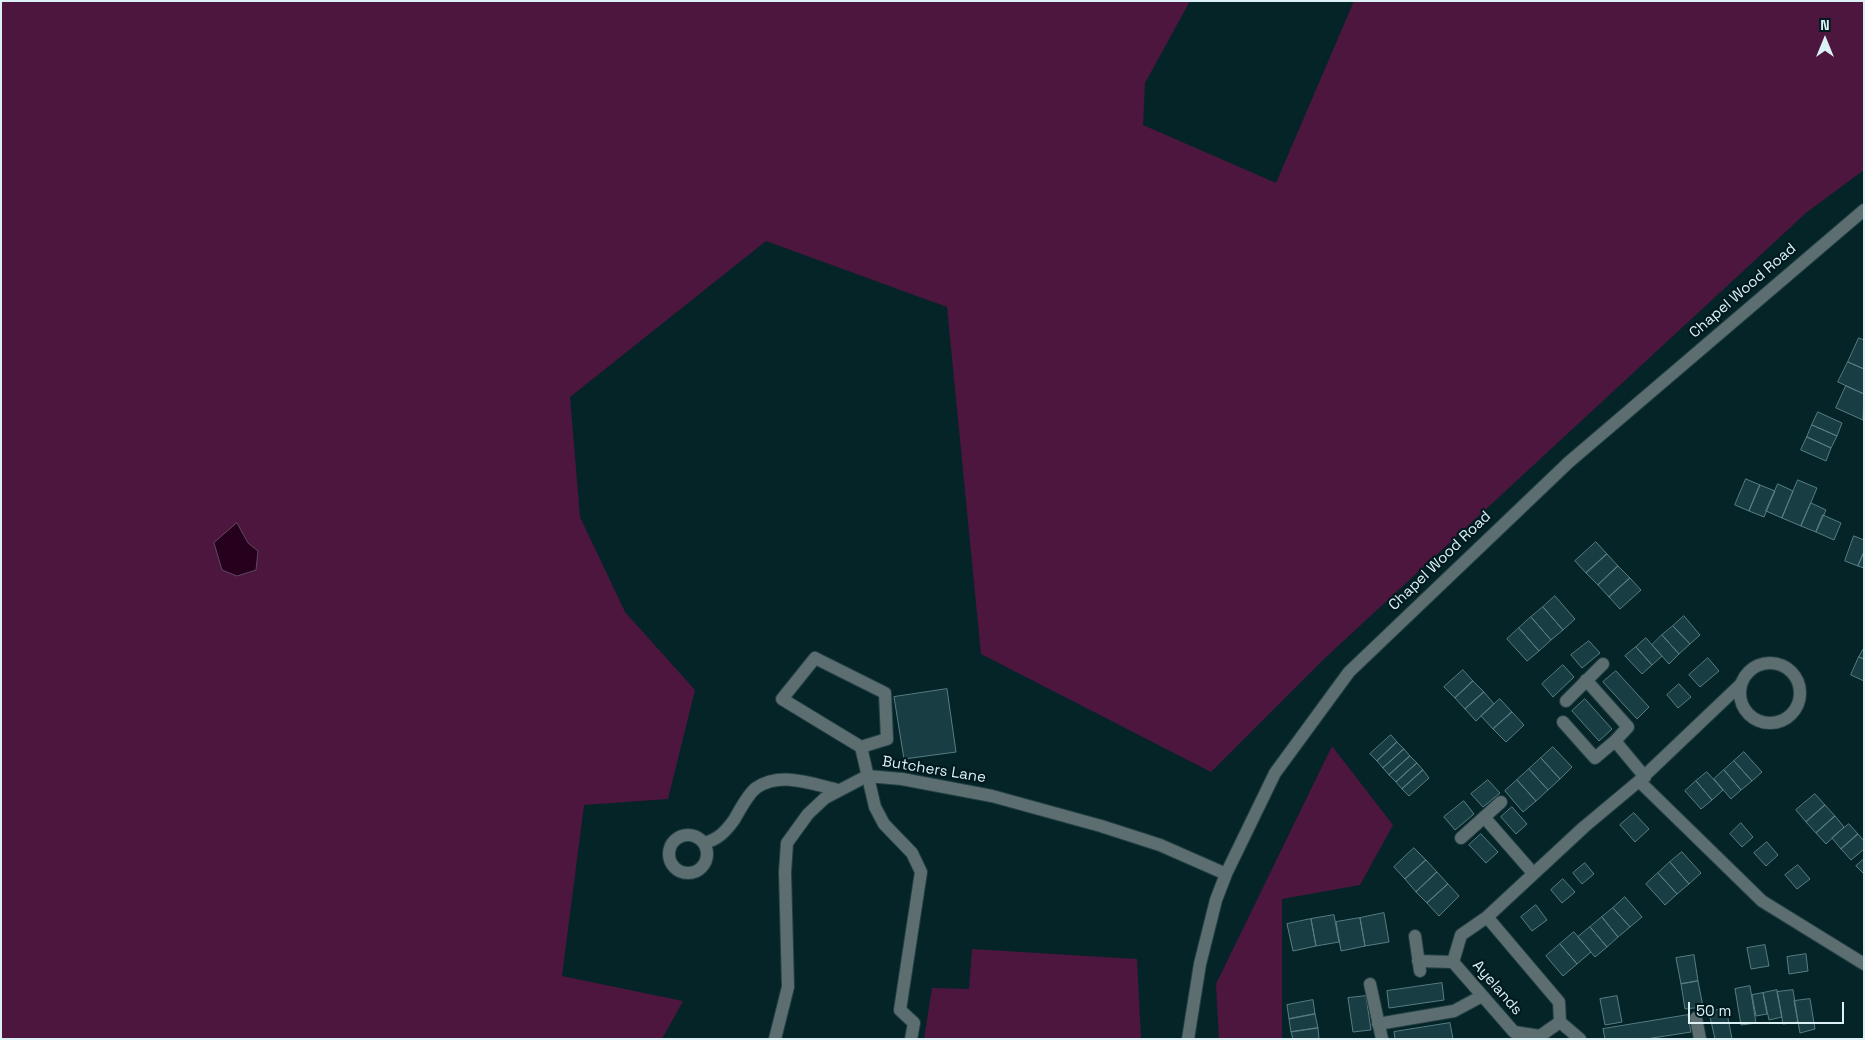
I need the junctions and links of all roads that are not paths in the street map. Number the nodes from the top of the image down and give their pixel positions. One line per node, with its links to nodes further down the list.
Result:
1 (1864, 210): 17 (street, Chapel Wood Road)
2 (1603, 664): 3 (street)
3 (1586, 680): 5 (street); 7 (street)
4 (1741, 684): 4 (street, Ayelands); 10 (street, Ayelands)
5 (1566, 701)
6 (1563, 722): 7 (street)
7 (1615, 741): 10 (street)
8 (861, 747): 8 (street); 9 (street)
9 (867, 776): 11 (street, Butchers Lane); 17 (street, Butchers Lane); 28 (street)
10 (1642, 779): 16 (street, Ayelands); 21 (street)
11 (838, 790): 15 (street); 27 (street, Butchers Lane)
12 (1501, 802): 13 (street)
13 (1484, 817): 14 (street); 16 (street)
14 (1461, 838)
15 (704, 843)
16 (1533, 873): 18 (street, Ayelands)
17 (1226, 874): 29 (street, Chapel Wood Road)
18 (1487, 917): 20 (street, Ayelands); 25 (street)
19 (1415, 936): 20 (street)
20 (1453, 962): 23 (street, Ayelands)
21 (1864, 964)
22 (1370, 984): 26 (street)
23 (1482, 996): 25 (street, Ayelands); 26 (street)
24 (1696, 1018): 32 (street)
25 (1560, 1022): 31 (street)
26 (1378, 1024): 30 (street)
27 (775, 1039)
28 (912, 1039)
29 (1188, 1039)
30 (1382, 1039)
31 (1580, 1039)
32 (1700, 1039)

